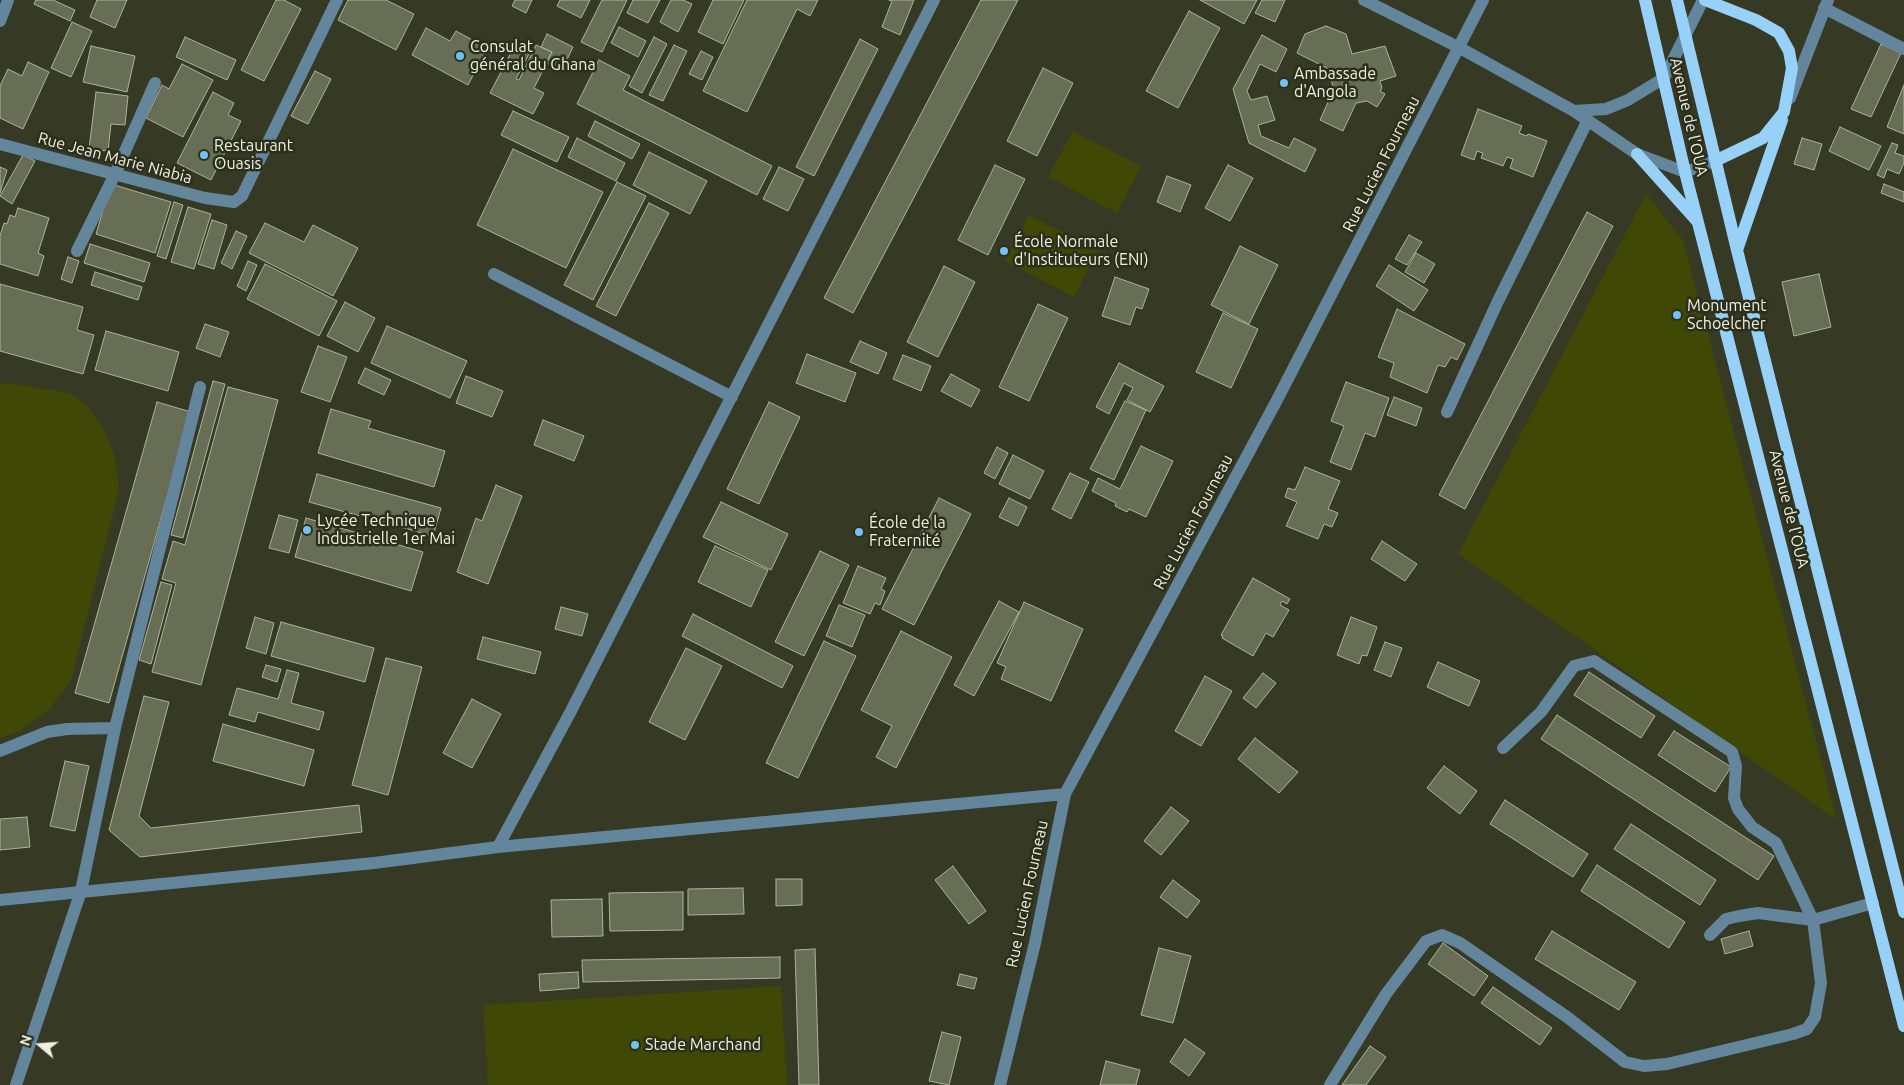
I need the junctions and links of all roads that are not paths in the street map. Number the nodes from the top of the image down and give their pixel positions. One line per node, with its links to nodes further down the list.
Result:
1 (8, 0): 10 (street)
2 (337, 0): 23 (street, Rue Jean Marie Niabia)
3 (934, 0): 29 (street)
4 (1364, 0): 12 (street)
5 (1483, 0): 12 (street, Rue Lucien Fourneau)
6 (1645, 0): 14 (main road, Avenue de l'OUA)
7 (1677, 0): 11 (main road, Avenue de l'OUA)
8 (1704, 0): 11 (street); 17 (main road)
9 (1826, 4): 13 (street); 17 (street)
10 (0, 21)
11 (1686, 34): 14 (street); 21 (main road, Avenue de l'OUA)
12 (1460, 48): 16 (street); 34 (street, Rue Lucien Fourneau)
13 (1904, 49)
14 (1664, 78): 16 (street); 22 (main road, Avenue de l'OUA)
15 (155, 82): 23 (street)
16 (1574, 111): 18 (street)
17 (1784, 112): 21 (main road); 25 (main road)
18 (1588, 120): 20 (street); 30 (street)
19 (0, 144): 23 (street, Rue Jean Marie Niabia)
20 (1637, 154): 22 (street); 24 (main road)
21 (1717, 160): 22 (street); 25 (main road, Avenue de l'OUA)
22 (1686, 172): 24 (main road, Avenue de l'OUA)
23 (115, 174): 26 (street)
24 (1698, 222): 38 (main road, Avenue de l'OUA)
25 (1737, 250): 39 (main road, Avenue de l'OUA)
26 (76, 251)
27 (494, 274): 29 (street)
28 (200, 387): 31 (street)
29 (732, 397): 35 (street)
30 (1447, 412)
31 (115, 728): 33 (street); 36 (street)
32 (1503, 748): 40 (street)
33 (0, 751)
34 (1065, 794): 35 (street); 44 (street, Rue Lucien Fourneau)
35 (498, 847): 36 (street)
36 (81, 891): 37 (street); 43 (street)
37 (0, 900)
38 (1873, 902): 40 (street); 42 (main road, Avenue de l'OUA)
39 (1904, 912)
40 (1813, 920): 41 (street); 45 (street)
41 (1710, 935)
42 (1904, 1026)
43 (16, 1085)
44 (1000, 1085)
45 (1330, 1085)

